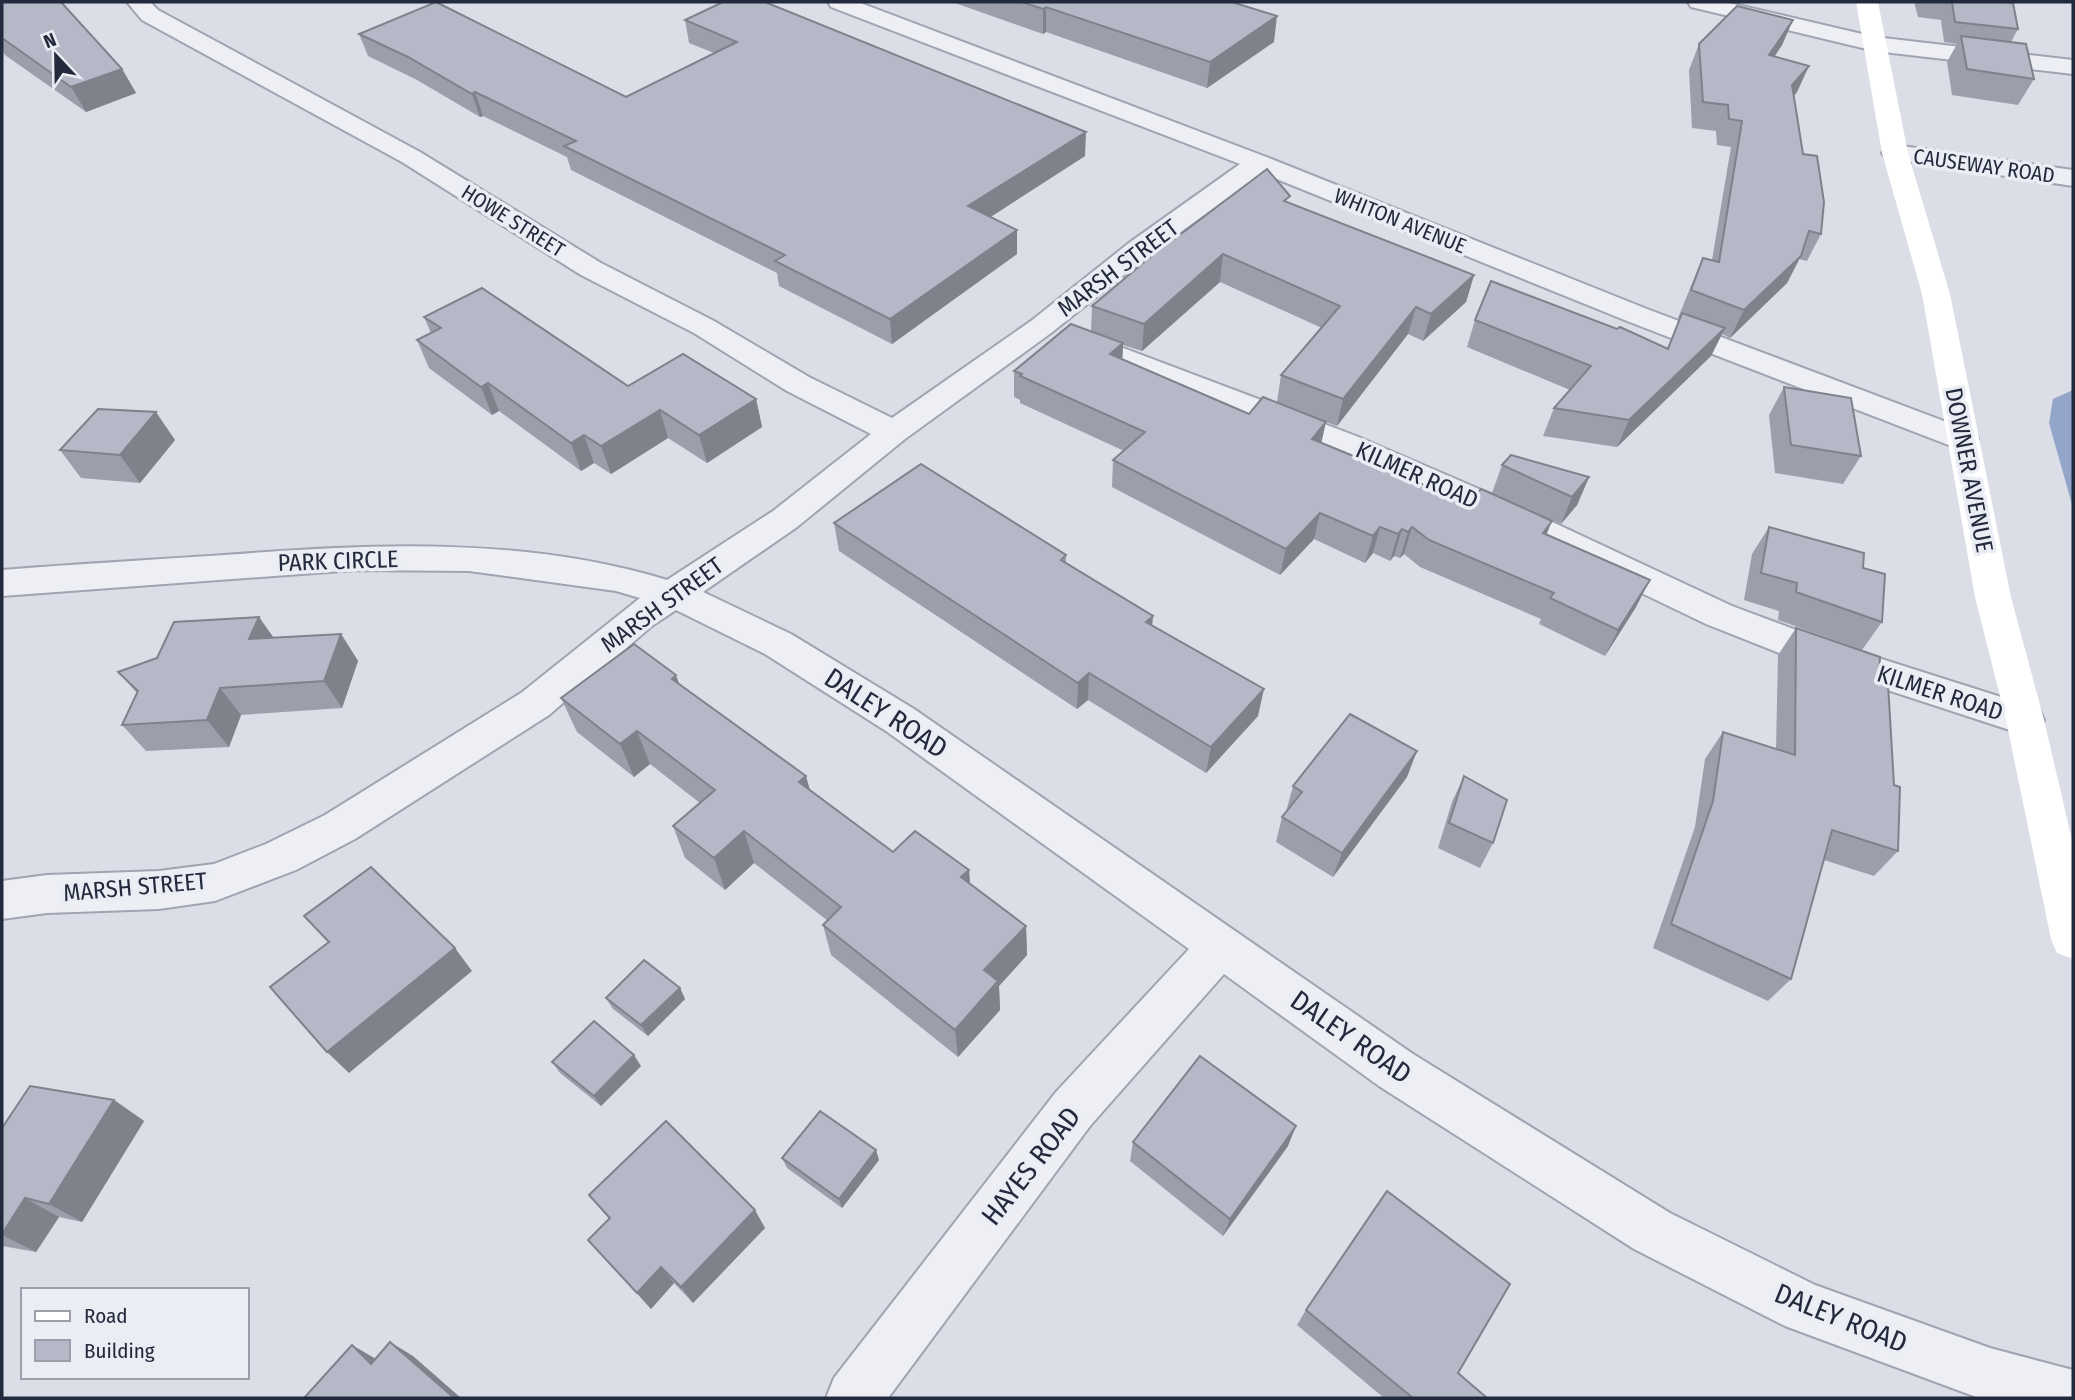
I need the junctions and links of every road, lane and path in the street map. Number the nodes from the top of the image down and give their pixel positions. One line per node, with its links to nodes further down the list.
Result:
1 (138, 2): 11 (street, HOWE STREET)
2 (838, 2): 8 (street, WHITON AVENUE)
3 (1699, 2): 5 (street)
4 (1867, 2): 5 (street, DOWNER AVENUE)
5 (1875, 44): 6 (street); 7 (street, DOWNER AVENUE)
6 (2073, 67)
7 (1895, 153): 9 (street, CAUSEWAY ROAD); 12 (street, DOWNER AVENUE)
8 (1260, 163): 10 (street, MARSH STREET); 12 (street, WHITON AVENUE)
9 (2073, 178)
10 (1041, 327): 11 (street, MARSH STREET); 15 (street, KILMER ROAD)
11 (894, 432): 14 (street, MARSH STREET)
12 (1962, 439): 15 (street, DOWNER AVENUE)
13 (2, 583): 14 (street, PARK CIRCLE)
14 (671, 595): 16 (street, MARSH STREET); 18 (street, DALEY ROAD)
15 (2025, 720): 17 (street, DOWNER AVENUE)
16 (2, 900)
17 (2073, 939)
18 (1221, 946): 19 (street, HAYES ROAD); 20 (street, DALEY ROAD)
19 (853, 1398)
20 (2073, 1398)

